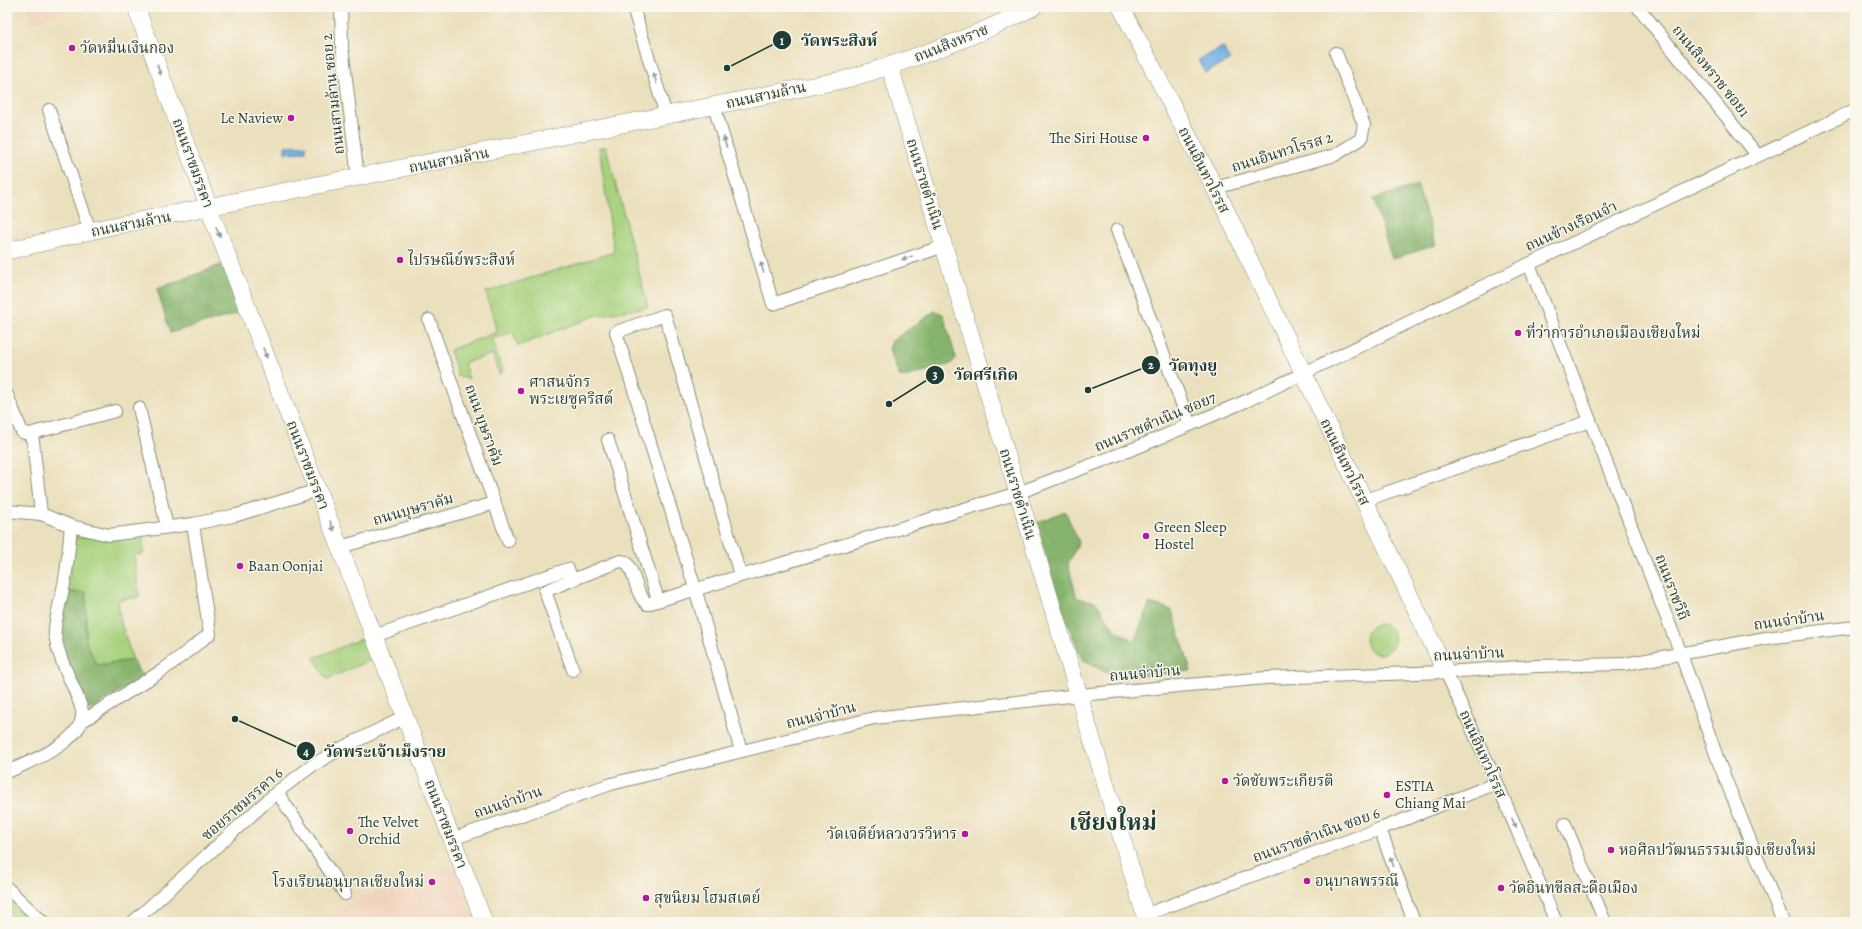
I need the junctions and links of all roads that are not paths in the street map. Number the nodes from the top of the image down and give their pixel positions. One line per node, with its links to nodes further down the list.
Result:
1 (136, 7): 16 (street, ถนนราชมรรคา, one-way to 16)
2 (342, 7): 14 (street, ถนนสามล้าน ซอย 2)
3 (632, 7): 12 (street, one-way to 3)
4 (1033, 7): 8 (street, ถนนสิงหราช)
5 (1122, 7): 15 (street, ถนนอินทวโรรส)
6 (1638, 7): 13 (street, ถนนสิงหราช ซอย1)
7 (1336, 53): 15 (street, ถนนอินทวโรรส 2)
8 (890, 66): 9 (street, ถนนสามล้าน); 19 (street, ถนนราชดำเนิน)
9 (714, 106): 12 (street, ถนนสามล้าน); 19 (street, one-way to 9)
10 (49, 110): 18 (street)
11 (1855, 110): 13 (street, ถนนข้างเรือนจำ)
12 (666, 116): 14 (street, ถนนสามล้าน)
13 (1758, 156): 21 (street, ถนนข้างเรือนจำ)
14 (358, 178): 16 (street, ถนนสามล้าน)
15 (1215, 188): 23 (street, ถนนอินทวโรรส)
16 (209, 208): 18 (street, ถนนสามล้าน); 31 (street, ถนนราชมรรคา, one-way to 31)
17 (1118, 230): 28 (street)
18 (90, 232): 20 (street, ถนนสามล้าน)
19 (944, 246): 32 (street, ถนนราชดำเนิน)
20 (7, 251)
21 (1529, 264): 23 (street, ถนนข้างเรือนจำ); 27 (street, ถนนราชวิถี)
22 (429, 320): 34 (street, ถนน บุษราคัม)
23 (1302, 374): 28 (street, ถนนราชดำเนิน ซอย7); 33 (street, ถนนอินทวโรรส)
24 (7, 395): 29 (street)
25 (139, 408): 39 (street)
26 (115, 411): 29 (street)
27 (1590, 421): 33 (street); 48 (street, ถนนราชวิถี)
28 (1190, 425): 32 (street, ถนนราชดำเนิน ซอย7)
29 (28, 434): 36 (street)
30 (608, 440): 45 (street)
31 (318, 490): 37 (street); 41 (street, ถนนราชมรรคา, one-way to 41)
32 (1018, 493): 42 (street, ถนนราชดำเนิน ซอย7); 51 (street, ถนนราชดำเนิน)
33 (1363, 501): 50 (street, ถนนอินทวโรรส)
34 (495, 503): 40 (street, ถนน บุษราคัม); 41 (street, ถนนบุษราคัม)
35 (7, 511): 36 (street)
36 (41, 514): 38 (street)
37 (193, 524): 39 (street); 53 (street)
38 (70, 526): 39 (street); 53 (street)
39 (167, 527)
40 (508, 541)
41 (340, 546): 47 (street, ถนนราชมรรคา)
42 (740, 575): 44 (street, ถนนราชดำเนิน ซอย7); 44 (street)
43 (572, 580): 45 (street); 47 (street); 49 (street)
44 (695, 588): 45 (street, ถนนราชดำเนิน ซอย7); 54 (street)
45 (658, 600)
46 (1855, 627): 48 (street, ถนนจ่าบ้าน)
47 (374, 636): 52 (street, ถนนราชมรรคา)
48 (1681, 654): 50 (street, ถนนจ่าบ้าน); 70 (street, ถนนราชวิถี)
49 (573, 670)
50 (1446, 672): 51 (street, ถนนจ่าบ้าน); 56 (street, ถนนอินทวโรรส)
51 (1078, 695): 54 (street, ถนนจ่าบ้าน); 63 (street, ถนนราชดำเนิน)
52 (405, 717): 57 (street, ซอยราชมรรคา 6); 60 (street, ถนนราชมรรคา)
53 (81, 722): 55 (street)
54 (741, 751): 60 (street, ถนนจ่าบ้าน)
55 (7, 772)
56 (1497, 783): 59 (street, ถนนราชดำเนิน ซอย 6); 68 (street, ถนนอินทวโรรส, one-way to 68)
57 (277, 792): 62 (street); 65 (street, ซอยราชมรรคา 6)
58 (1565, 824): 69 (street)
59 (1380, 829): 63 (street, ถนนราชดำเนิน ซอย 6); 67 (street, one-way to 59)
60 (452, 838): 66 (street, ถนนราชมรรคา)
61 (7, 888): 64 (street)
62 (345, 894)
63 (1146, 918)
64 (43, 922)
65 (133, 922)
66 (484, 922)
67 (1414, 922)
68 (1556, 922)
69 (1605, 922)
70 (1783, 922)

